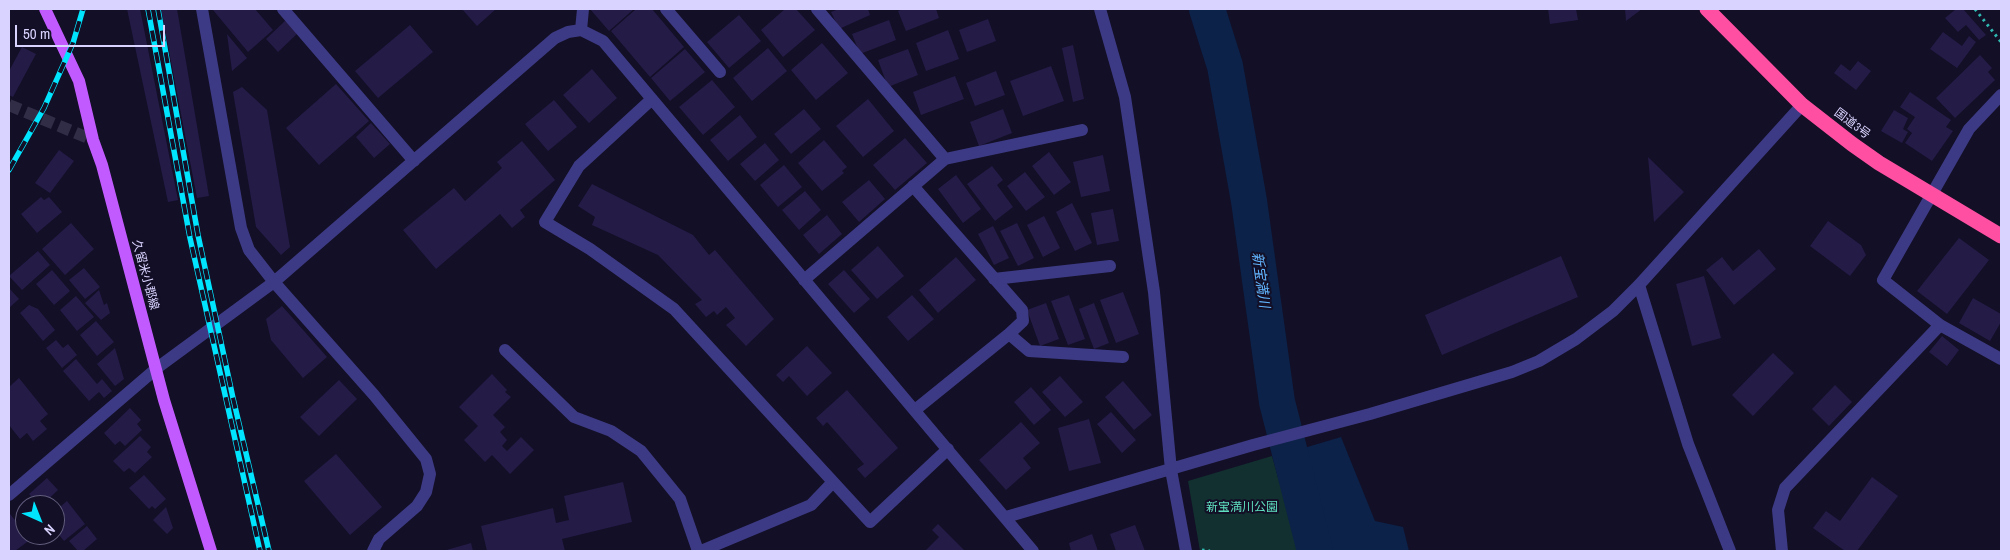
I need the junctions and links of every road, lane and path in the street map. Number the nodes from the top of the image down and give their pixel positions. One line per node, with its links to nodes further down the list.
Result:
1 (44, 9): 32 (main road, 久留米小郡線)
2 (202, 9): 25 (street)
3 (283, 9): 18 (street)
4 (583, 9): 10 (street)
5 (666, 9): 12 (street)
6 (817, 9): 17 (street)
7 (1100, 9): 35 (street)
8 (1707, 9): 15 (highway, 国道3号)
9 (1975, 9): 11 (path)
10 (581, 30): 14 (street); 18 (street)
11 (2001, 42)
12 (720, 72)
13 (2001, 95): 20 (street)
14 (652, 99): 24 (street); 36 (street)
15 (1802, 105): 20 (highway, 国道3号); 26 (street)
16 (1082, 130): 17 (street)
17 (945, 159): 19 (street)
18 (414, 161): 25 (street)
19 (913, 186): 23 (street); 24 (street)
20 (1932, 195): 21 (highway, 国道3号); 27 (street)
21 (2001, 236)
22 (1110, 266): 23 (street)
23 (994, 279): 28 (street)
24 (804, 280): 33 (street)
25 (274, 282): 32 (street); 40 (street)
26 (1639, 285): 35 (street); 44 (street)
27 (1940, 325): 31 (street); 45 (street)
28 (1009, 334): 30 (street); 33 (street)
29 (506, 350): 41 (street)
30 (1123, 357)
31 (2001, 359)
32 (156, 368): 37 (street); 39 (main road, 久留米小郡線)
33 (915, 410): 34 (street)
34 (948, 449): 36 (street); 38 (street)
35 (1171, 470): 38 (street); 43 (street)
36 (833, 482): 41 (street)
37 (9, 495)
38 (1006, 517): 42 (street)
39 (211, 551)
40 (373, 551)
41 (699, 551)
42 (1033, 551)
43 (1186, 551)
44 (1730, 551)
45 (1782, 551)

